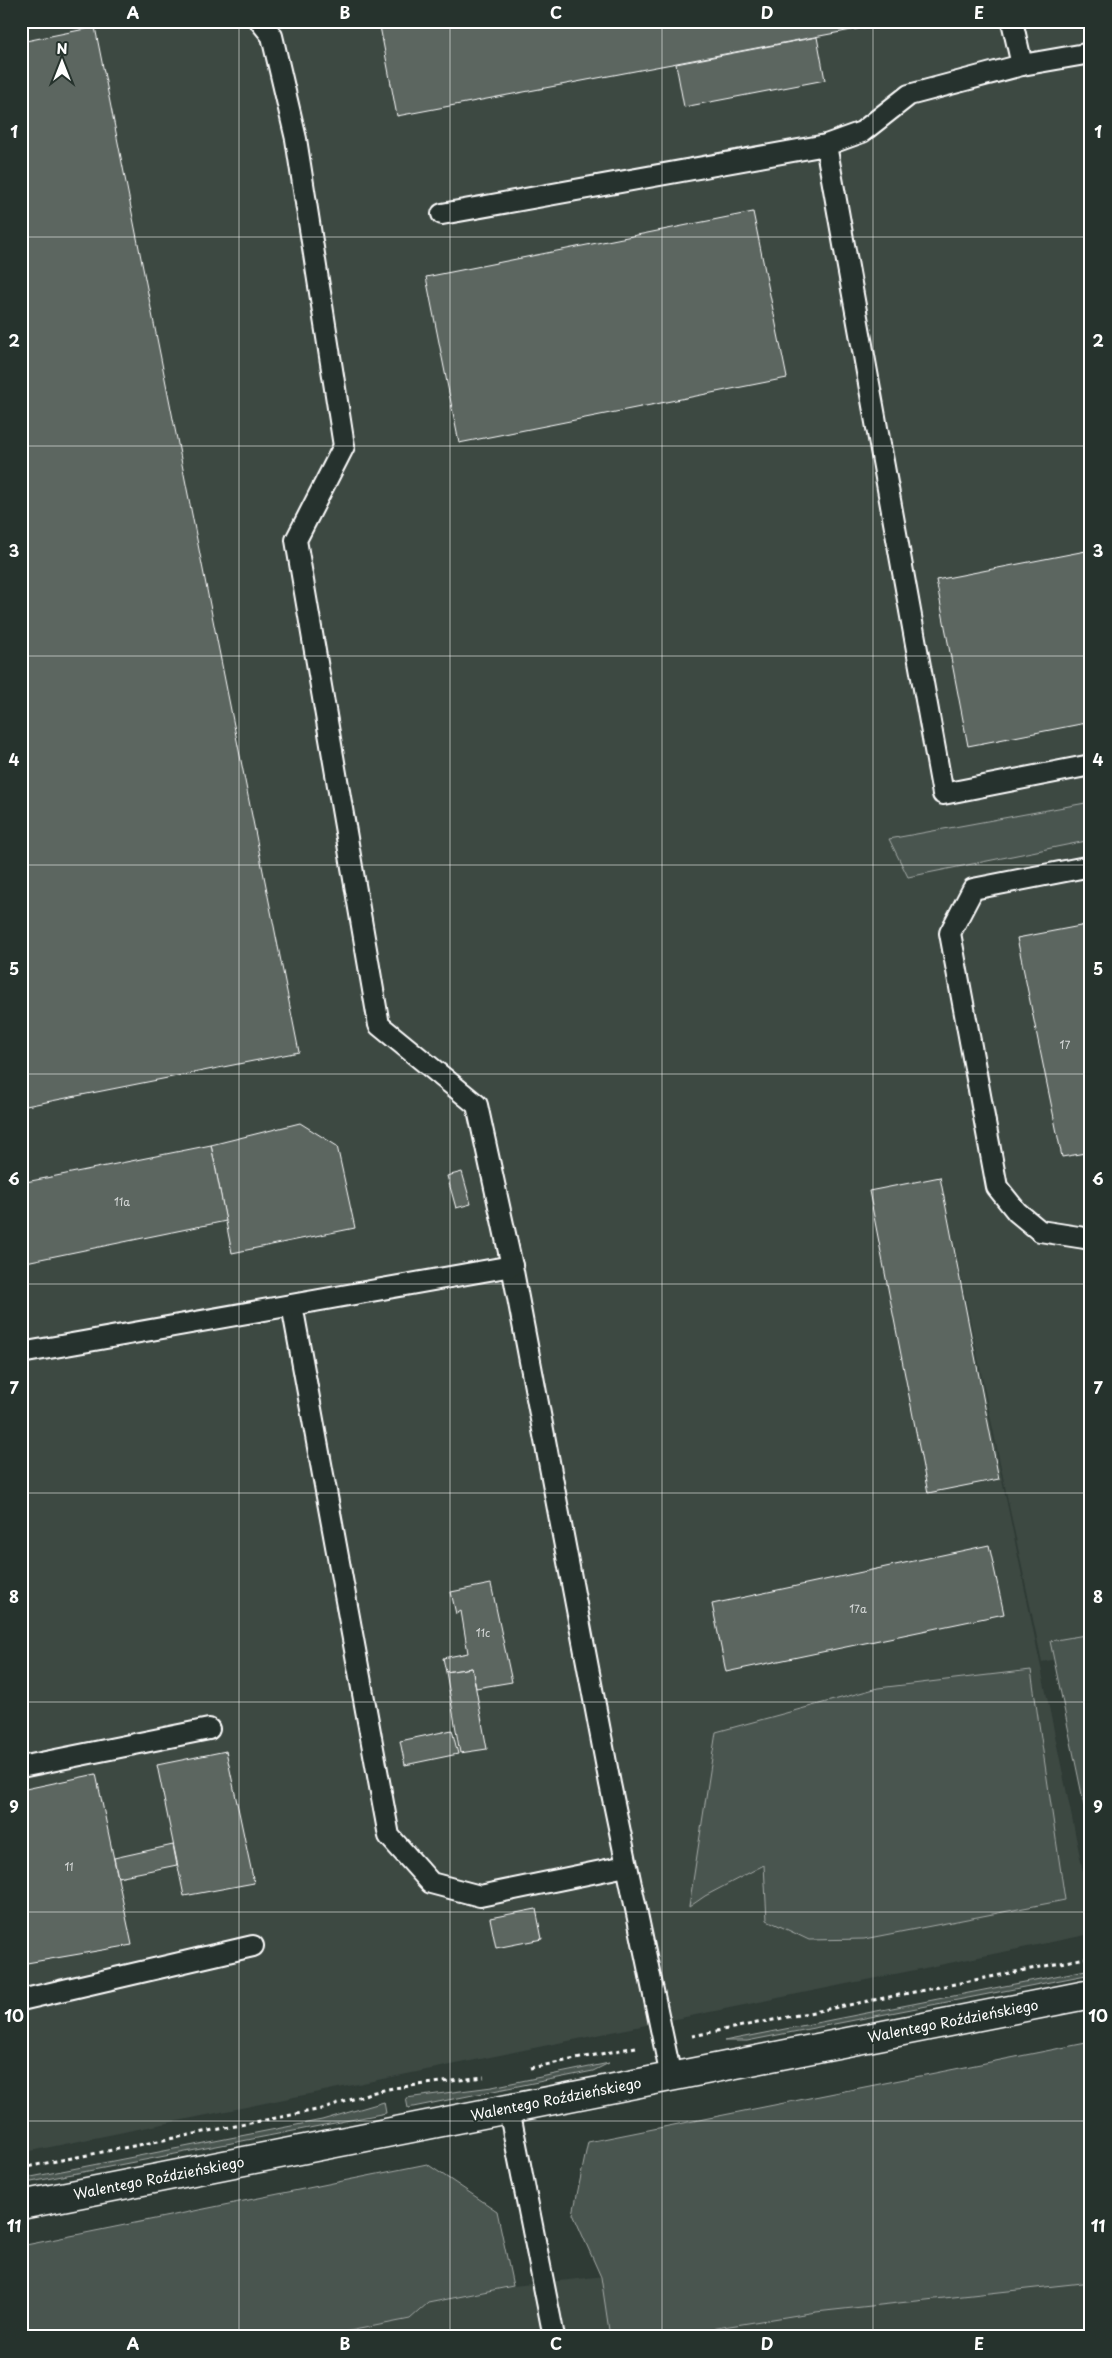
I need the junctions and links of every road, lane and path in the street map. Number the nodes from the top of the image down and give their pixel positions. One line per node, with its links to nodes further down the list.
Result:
1 (260, 21): 10 (lane)
2 (1012, 21): 4 (lane)
3 (1091, 53): 4 (lane)
4 (1022, 65): 5 (lane)
5 (826, 145): 6 (lane); 7 (lane)
6 (442, 214)
7 (1091, 765)
8 (1091, 866): 9 (lane)
9 (1091, 1238)
10 (512, 1266): 11 (lane); 15 (lane)
11 (292, 1305): 12 (lane); 15 (lane)
12 (21, 1353)
13 (209, 1729): 14 (lane)
14 (21, 1768)
15 (626, 1866): 20 (lane)
16 (253, 1946): 19 (lane)
17 (1091, 1957): 20 (path)
18 (1091, 1994): 23 (street, Walentego Roździeńskiego)
19 (21, 2000)
20 (663, 2041): 21 (path); 23 (lane)
21 (527, 2069)
22 (488, 2077): 25 (path)
23 (671, 2077): 24 (street, Walentego Roździeńskiego)
24 (509, 2108): 26 (street, Walentego Roździeńskiego); 27 (lane)
25 (21, 2168)
26 (21, 2205)
27 (554, 2337)

